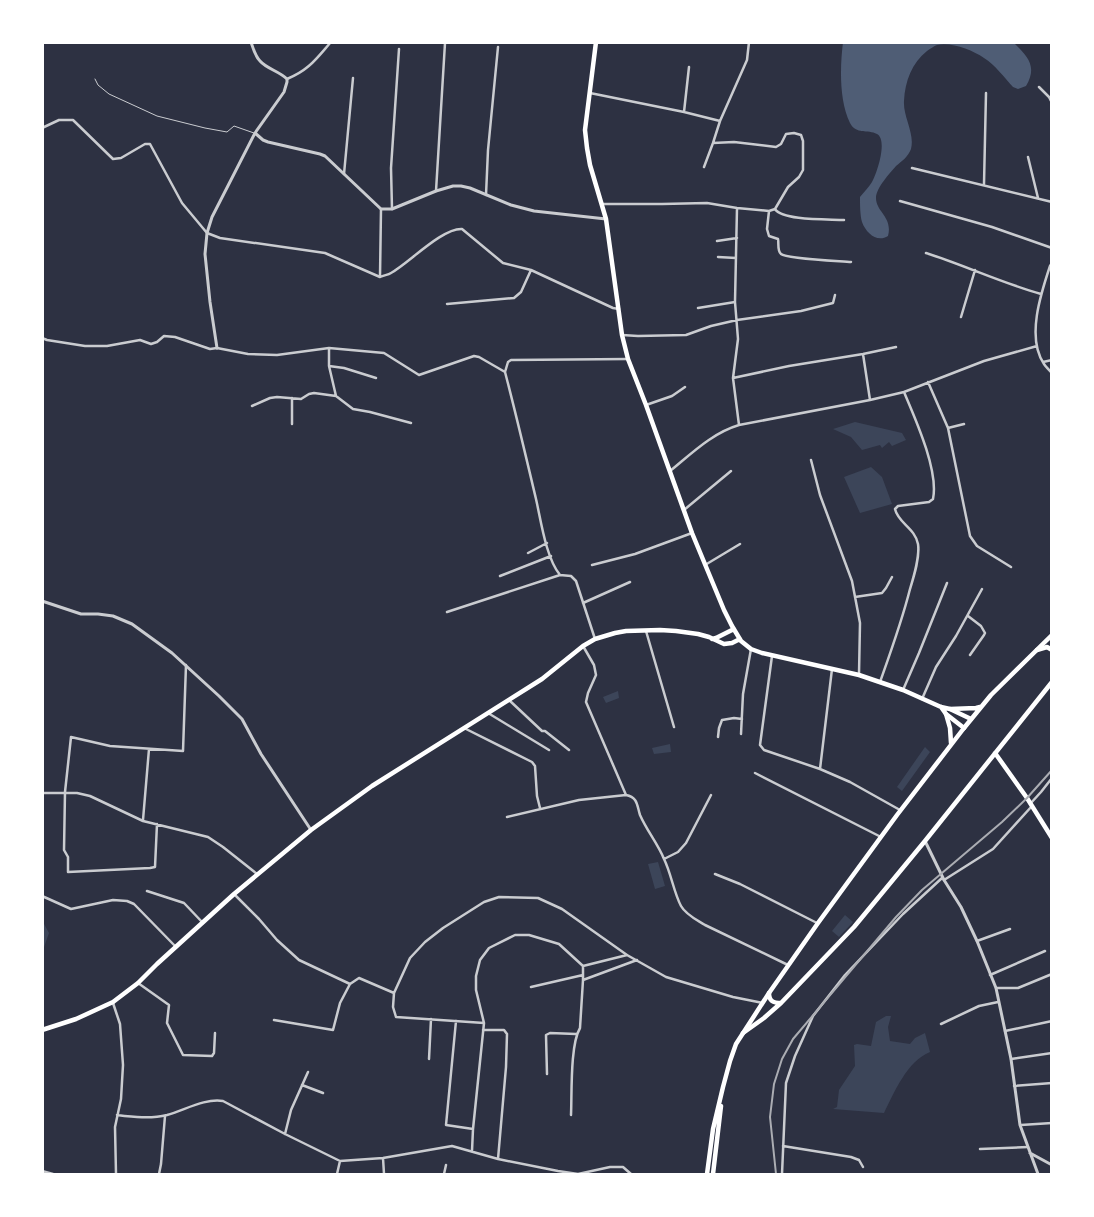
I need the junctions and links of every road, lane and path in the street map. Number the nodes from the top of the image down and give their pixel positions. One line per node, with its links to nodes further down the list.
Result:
1 (251, 42): 11 (street)
2 (331, 42): 11 (street)
3 (596, 42): 13 (main road)
4 (749, 42): 17 (street)
5 (445, 43): 26 (street)
6 (498, 47): 27 (street)
7 (399, 49): 34 (street)
8 (688, 67): 16 (street)
9 (353, 78): 24 (street)
10 (95, 79): 19 (lane)
11 (287, 79): 19 (street)
12 (1039, 87): 15 (street)
13 (590, 93): 16 (street); 31 (main road)
14 (986, 93): 25 (street)
15 (1052, 103)
16 (684, 112): 17 (street)
17 (720, 121): 20 (street)
18 (42, 128): 39 (street)
19 (255, 133): 24 (street); 39 (street)
20 (713, 143): 22 (street); 35 (street)
21 (1028, 157): 28 (street)
22 (704, 167)
23 (912, 168): 25 (street)
24 (344, 174): 33 (street)
25 (984, 184): 28 (street)
26 (436, 191): 27 (street); 34 (street)
27 (486, 195): 37 (street)
28 (1038, 198): 30 (street)
29 (900, 201): 42 (street)
30 (1052, 202)
31 (602, 204): 32 (street); 37 (main road)
32 (737, 208): 36 (street); 40 (street)
33 (381, 209): 34 (street); 50 (street)
34 (392, 209)
35 (775, 209): 36 (street); 38 (street)
36 (769, 212): 46 (street)
37 (606, 219): 56 (main road)
38 (844, 220)
39 (207, 233): 50 (street); 63 (street)
40 (737, 238): 41 (street); 45 (street)
41 (717, 241)
42 (1052, 248)
43 (926, 253): 49 (street)
44 (718, 257): 45 (street)
45 (736, 258): 53 (street)
46 (851, 262)
47 (1052, 264): 51 (street)
48 (531, 270): 50 (street); 54 (street); 56 (street)
49 (975, 270): 51 (street); 57 (street)
50 (380, 277)
51 (1041, 294): 61 (street)
52 (835, 295): 58 (street)
53 (735, 302): 55 (street); 58 (street)
54 (447, 304)
55 (698, 308)
56 (618, 309): 59 (main road)
57 (961, 318)
58 (737, 320): 59 (street); 73 (street)
59 (622, 336): 66 (main road)
60 (42, 338): 63 (street)
61 (1037, 346): 68 (street); 74 (street)
62 (896, 347): 65 (street)
63 (217, 348): 64 (street)
64 (329, 348): 69 (street); 70 (street)
65 (863, 354): 73 (street); 79 (street)
66 (628, 359): 70 (street); 80 (main road)
67 (1052, 360): 68 (street)
68 (1043, 363): 71 (street)
69 (328, 366): 72 (street); 77 (street)
70 (504, 372): 92 (street)
71 (1052, 373)
72 (376, 378)
73 (733, 378): 84 (street)
74 (928, 382): 76 (street); 86 (street)
75 (685, 386): 80 (street)
76 (904, 392): 79 (street); 126 (street)
77 (336, 396): 78 (street); 82 (street)
78 (292, 398): 81 (street); 83 (street)
79 (870, 400): 84 (street)
80 (646, 405): 88 (main road)
81 (252, 406)
82 (411, 423)
83 (292, 424)
84 (739, 424): 88 (street)
85 (964, 424): 86 (street)
86 (948, 428): 98 (street)
87 (811, 460): 105 (street)
88 (670, 471): 90 (main road)
89 (731, 471): 90 (street)
90 (684, 510): 91 (main road)
91 (692, 533): 96 (street); 97 (main road)
92 (547, 543): 94 (street); 95 (street)
93 (740, 544): 97 (street)
94 (528, 553)
95 (551, 556): 99 (street); 100 (street)
96 (592, 565)
97 (705, 565): 110 (main road)
98 (1011, 567)
99 (560, 575): 107 (street); 108 (street)
100 (500, 576)
101 (892, 577): 105 (street)
102 (630, 582): 107 (street)
103 (947, 583): 127 (street)
104 (982, 590): 109 (street)
105 (855, 597): 124 (street)
106 (42, 600): 122 (street)
107 (583, 603): 115 (street)
108 (447, 612)
109 (968, 616): 121 (street); 128 (street)
110 (734, 629): 113 (main road); 114 (main road)
111 (646, 630): 113 (main road); 115 (main road); 135 (street)
112 (1052, 635): 118 (main road)
113 (712, 639): 114 (main road)
114 (740, 639): 117 (main road)
115 (595, 640): 116 (main road)
116 (583, 646): 129 (main road); 150 (street)
117 (751, 649): 120 (main road); 133 (street)
118 (1035, 650): 119 (main road); 130 (main road)
119 (1052, 650)
120 (772, 656): 123 (main road); 145 (street)
121 (970, 656)
122 (186, 665): 141 (street); 158 (street)
123 (832, 669): 124 (main road); 145 (street)
124 (859, 675): 126 (main road)
125 (1052, 682): 144 (main road)
126 (880, 683): 127 (main road)
127 (902, 690): 128 (main road)
128 (922, 699): 131 (main road)
129 (508, 700): 132 (main road); 143 (street)
130 (982, 706): 131 (main road); 134 (main road)
131 (948, 711): 134 (main road); 137 (main road); 140 (main road)
132 (487, 713): 136 (main road); 142 (street)
133 (742, 719): 138 (street); 139 (street)
134 (971, 719): 137 (main road)
135 (674, 727)
136 (463, 728): 153 (street); 158 (main road)
137 (964, 728): 140 (main road)
138 (741, 734)
139 (718, 737)
140 (951, 744): 154 (main road)
141 (149, 749): 148 (street); 156 (street)
142 (549, 750)
143 (569, 750)
144 (995, 753): 152 (main road); 161 (main road)
145 (820, 769): 154 (street)
146 (756, 773): 159 (street)
147 (1052, 778): 152 (street)
148 (65, 792): 149 (street); 156 (street); 157 (street)
149 (42, 793)
150 (626, 796): 153 (street); 162 (street)
151 (711, 796): 162 (street)
152 (1031, 805): 160 (main road); 165 (street)
153 (540, 808): 155 (street)
154 (900, 810): 159 (main road)
155 (507, 817)
156 (143, 820): 157 (street)
157 (157, 824): 163 (street)
158 (311, 830): 163 (main road)
159 (880, 838): 170 (main road)
160 (1052, 838)
161 (925, 841): 165 (street); 192 (main road)
162 (664, 859): 177 (street)
163 (257, 874): 167 (main road)
164 (715, 874): 170 (street)
165 (943, 879): 172 (street); 222 (street)
166 (147, 891): 169 (street)
167 (234, 894): 169 (main road); 184 (street)
168 (42, 896): 173 (street)
169 (203, 922): 173 (main road)
170 (818, 923): 177 (main road)
171 (1010, 929): 172 (street)
172 (977, 942): 181 (street)
173 (176, 947): 183 (main road)
174 (1045, 952): 181 (street)
175 (627, 955): 176 (street); 178 (street); 187 (street)
176 (637, 960): 182 (street); 191 (street)
177 (788, 965): 188 (main road)
178 (583, 966): 180 (street); 197 (street)
179 (1052, 974): 186 (street)
180 (583, 975): 182 (street); 185 (street)
181 (990, 975): 186 (street)
182 (583, 980): 203 (street)
183 (138, 983): 189 (main road); 202 (street)
184 (350, 984): 187 (street); 193 (street)
185 (531, 987)
186 (996, 988): 190 (street)
187 (394, 993): 194 (street)
188 (769, 993): 191 (main road); 192 (main road)
189 (113, 1002): 199 (main road); 215 (street)
190 (998, 1002): 198 (street); 201 (street)
191 (763, 1003): 204 (main road)
192 (781, 1003): 204 (main road)
193 (274, 1020)
194 (431, 1020): 195 (street); 206 (street)
195 (456, 1021): 197 (street); 220 (street)
196 (1052, 1021): 201 (street)
197 (484, 1023): 200 (street)
198 (941, 1024)
199 (42, 1030)
200 (483, 1030): 220 (street); 228 (street)
201 (1005, 1031): 207 (street)
202 (215, 1032)
203 (576, 1034): 209 (street); 216 (street)
204 (742, 1034): 213 (main road)
205 (1052, 1054): 207 (street)
206 (429, 1059)
207 (1011, 1059): 212 (street)
208 (308, 1072): 211 (street)
209 (547, 1074)
210 (1052, 1084): 212 (street)
211 (302, 1085): 214 (street); 221 (street)
212 (1014, 1086): 219 (street)
213 (722, 1087): 241 (main road); 242 (main road)
214 (323, 1093)
215 (117, 1115): 217 (street); 235 (street)
216 (571, 1115)
217 (165, 1116): 221 (street); 236 (street)
218 (1052, 1123): 219 (street)
219 (1020, 1125): 223 (street)
220 (473, 1129): 225 (street)
221 (285, 1134): 229 (street)
222 (783, 1146): 232 (street); 243 (street)
223 (1028, 1147): 224 (street); 226 (street)
224 (980, 1149)
225 (472, 1151): 227 (street); 228 (street)
226 (1030, 1152): 230 (street); 244 (street)
227 (383, 1158): 229 (street); 238 (street)
228 (498, 1159): 240 (street)
229 (340, 1161): 237 (street)
230 (1052, 1164)
231 (446, 1166): 239 (street)
232 (863, 1168)
233 (42, 1171): 234 (street)
234 (53, 1174)
235 (116, 1174)
236 (159, 1174)
237 (337, 1174)
238 (384, 1174)
239 (444, 1174)
240 (631, 1174)
241 (707, 1174)
242 (713, 1174)
243 (782, 1174)
244 (1038, 1174)

